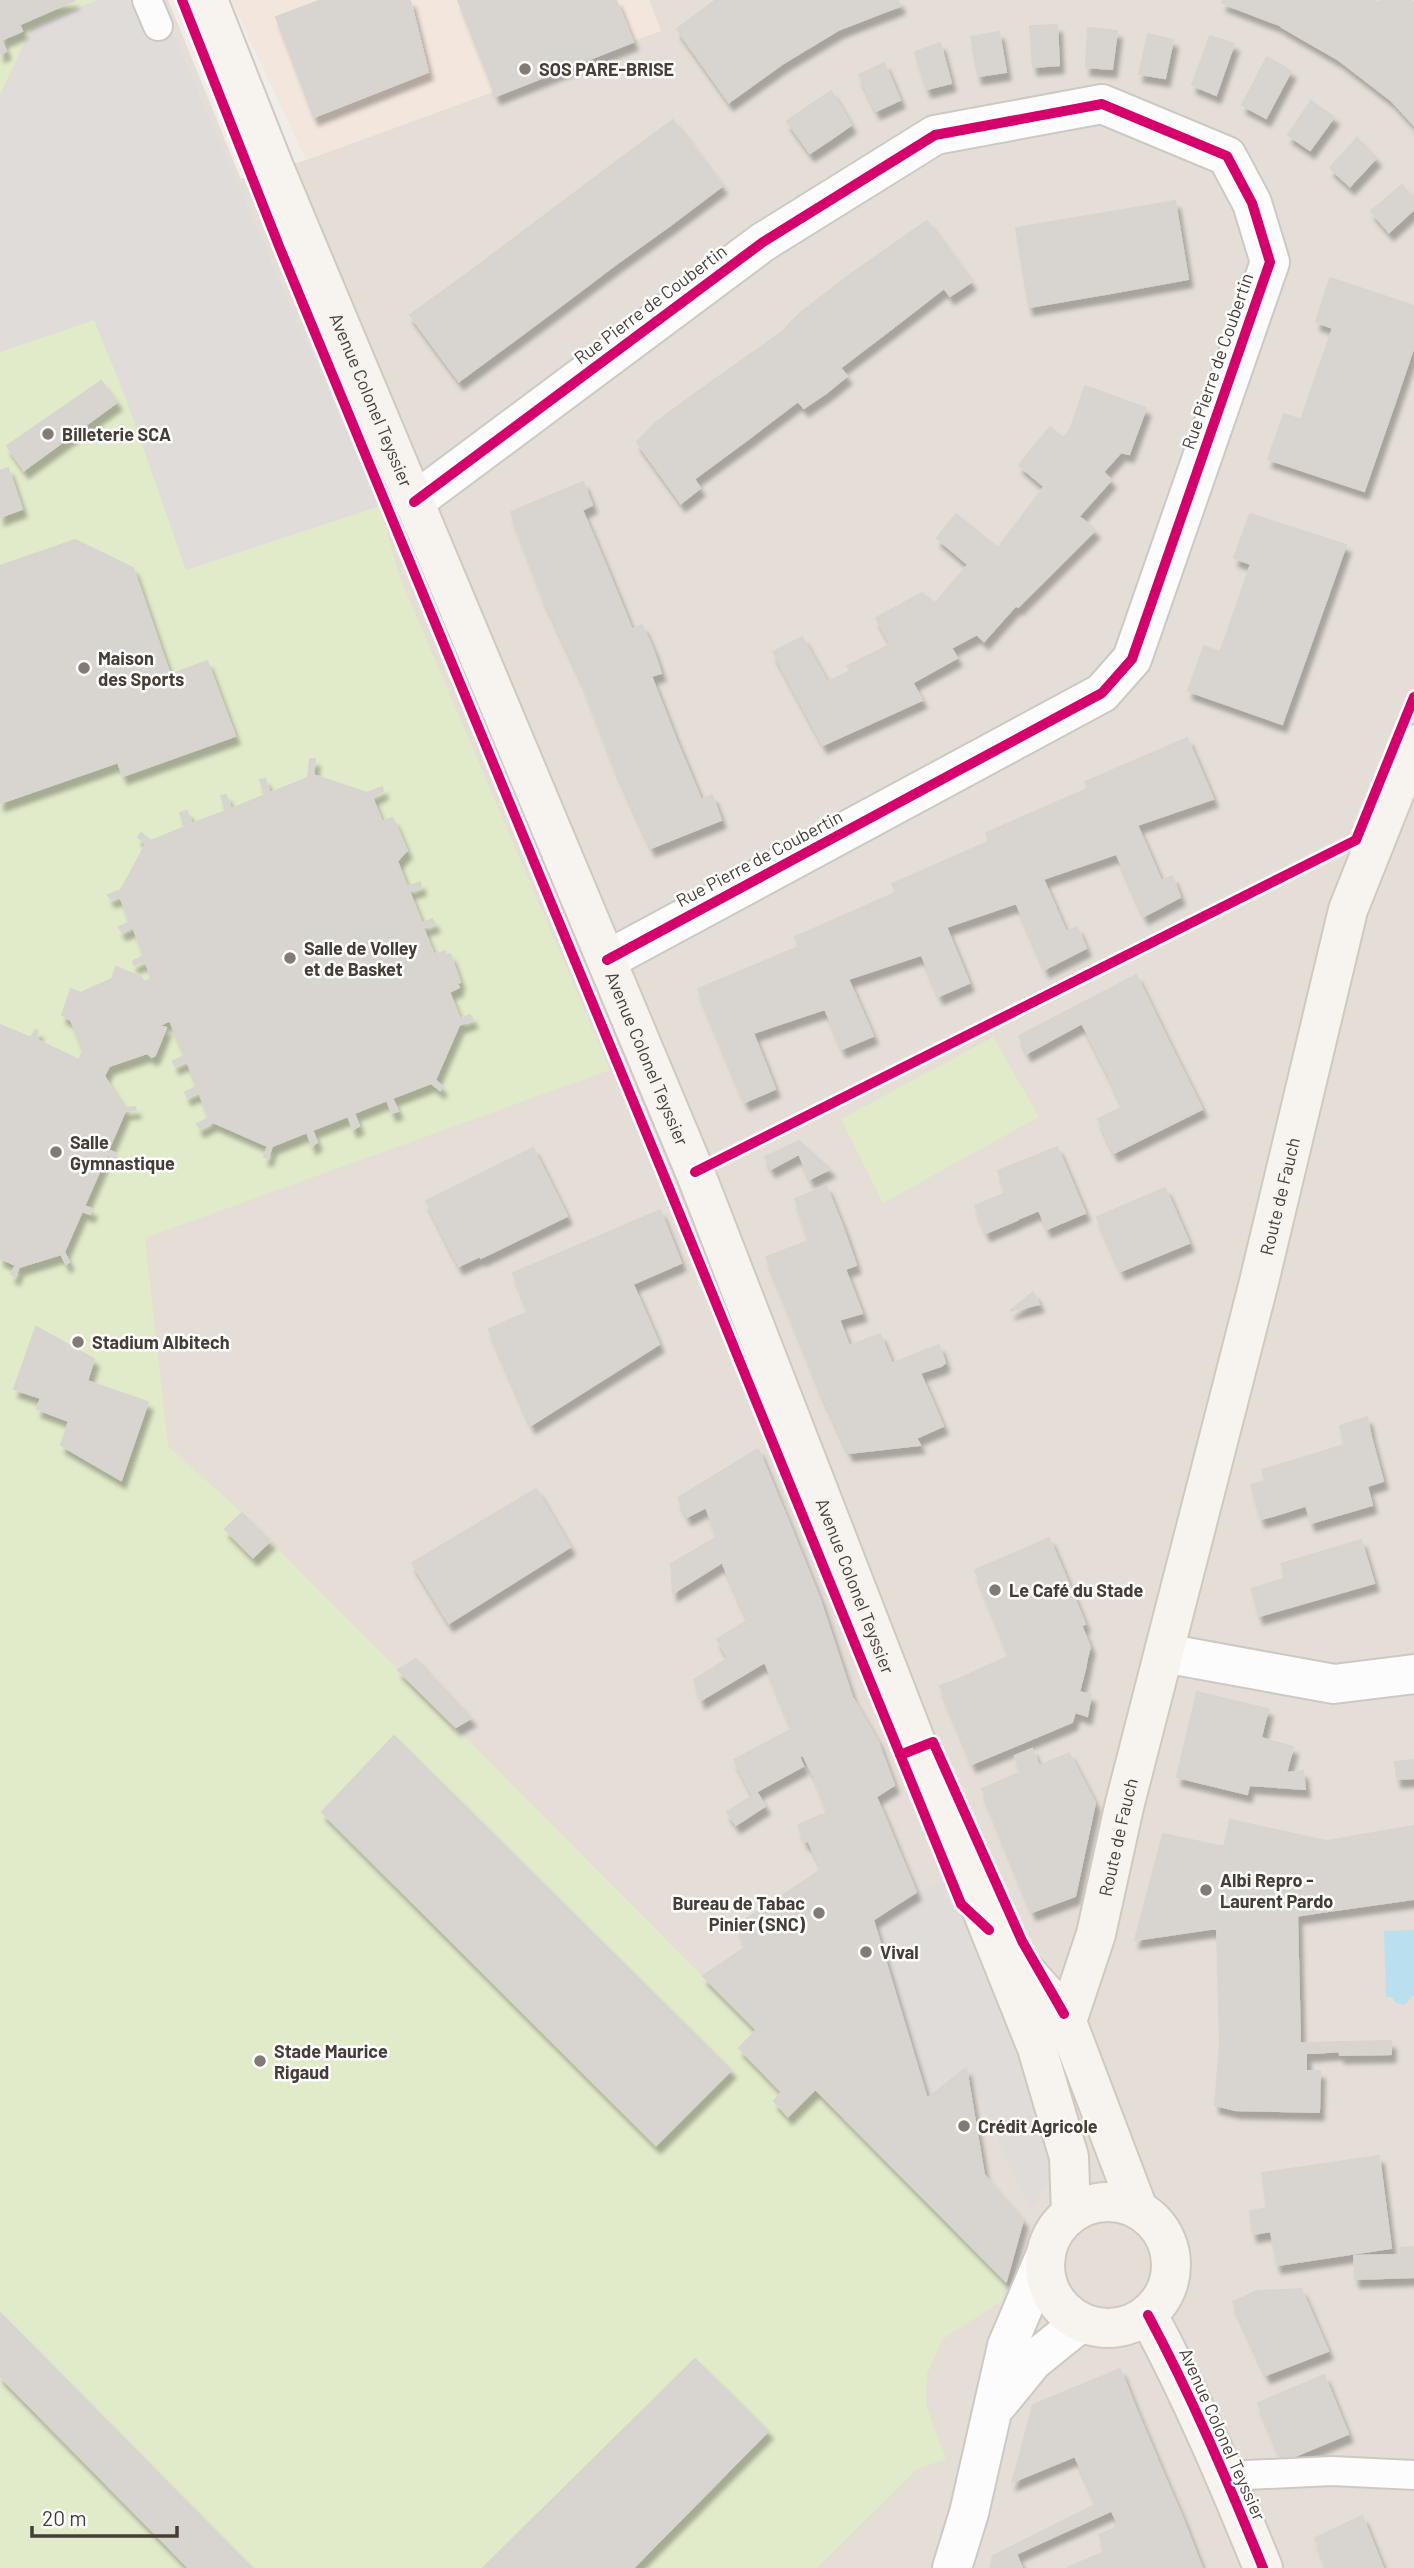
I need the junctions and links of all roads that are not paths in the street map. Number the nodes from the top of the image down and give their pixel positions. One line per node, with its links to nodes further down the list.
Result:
1 (147, 0): 3 (lane)
2 (208, 0): 4 (main road, Avenue Colonel Teyssier)
3 (158, 26)
4 (414, 502): 6 (main road, Avenue Colonel Teyssier); 6 (street, Rue Pierre de Coubertin)
5 (1414, 744): 7 (main road, Route de Fauch)
6 (607, 960): 9 (main road, Avenue Colonel Teyssier)
7 (1164, 1653): 8 (street); 10 (main road, Route de Fauch)
8 (1414, 1674)
9 (989, 1930): 10 (main road, Avenue Colonel Teyssier); 12 (main road, Avenue Colonel Teyssier)
10 (1067, 2021): 11 (main road, Avenue Colonel Teyssier)
11 (1138, 2209): 12 (main road); 14 (main road)
12 (1071, 2214): 13 (main road)
13 (1046, 2254): 15 (main road); 16 (street)
14 (1148, 2315): 15 (main road); 18 (main road, Avenue Colonel Teyssier)
15 (1080, 2323): 16 (street)
16 (992, 2412): 19 (street)
17 (1414, 2475): 18 (lane)
18 (1225, 2476): 20 (main road, Avenue Colonel Teyssier)
19 (952, 2568)
20 (1263, 2568)

